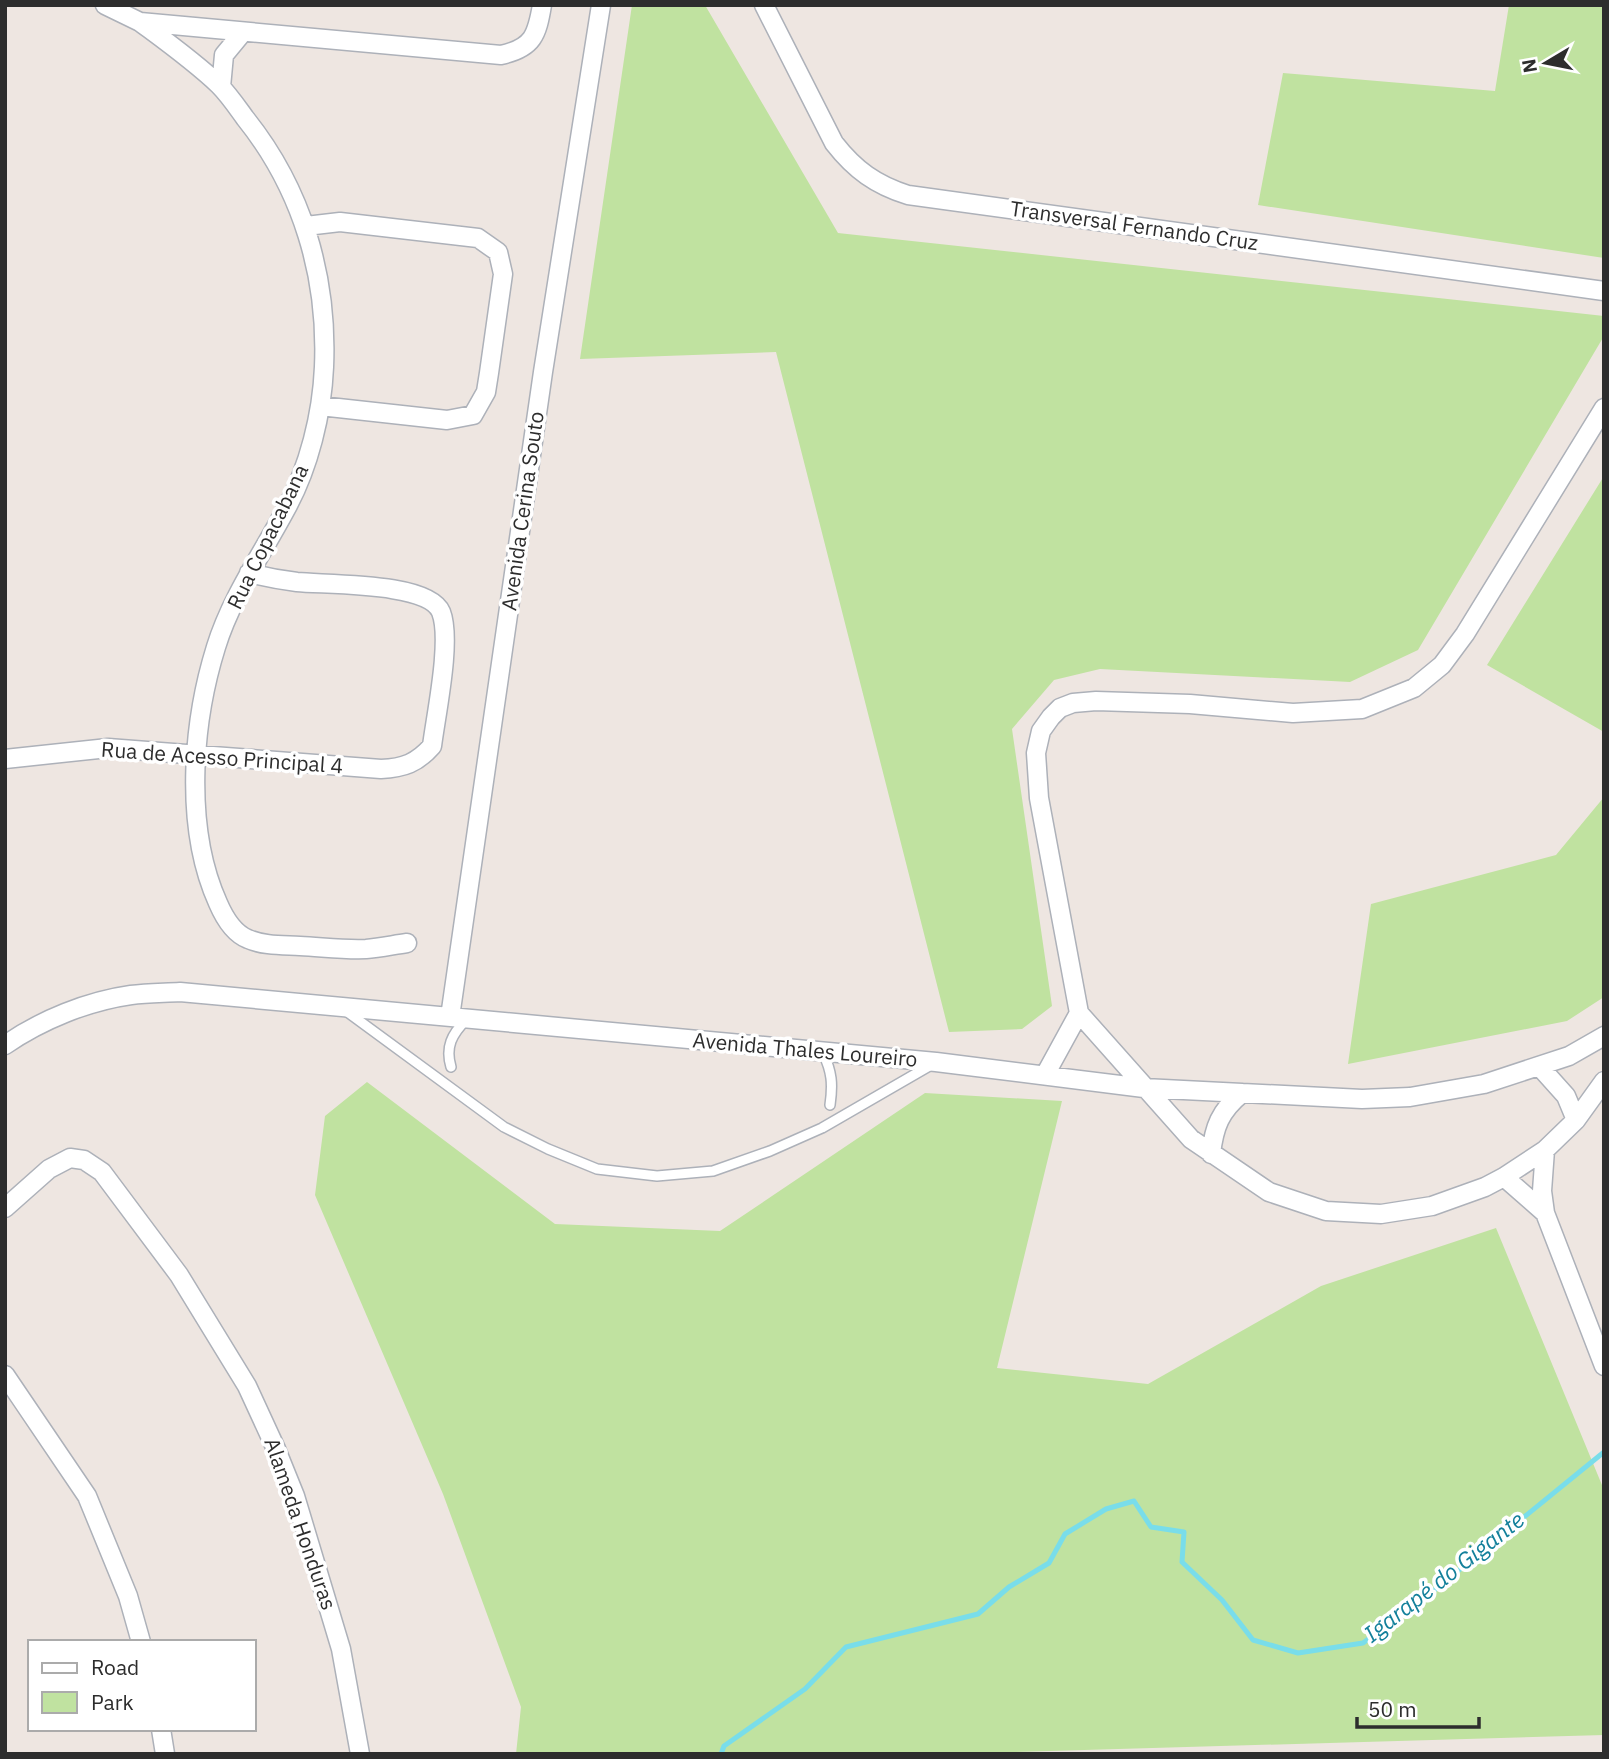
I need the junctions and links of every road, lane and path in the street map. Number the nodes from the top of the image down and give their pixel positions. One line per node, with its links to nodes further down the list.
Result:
1 (105, 5): 5 (street)
2 (542, 5): 6 (street)
3 (600, 5): 18 (street, Avenida Cerina Souto)
4 (764, 5): 9 (street, Transversal Fernando Cruz)
5 (140, 22): 6 (street); 7 (street, Rua Copacabana)
6 (243, 32): 7 (street)
7 (221, 87): 8 (street, Rua Copacabana)
8 (306, 226): 10 (street, Rua Copacabana); 10 (street)
9 (1604, 291)
10 (320, 405): 12 (street, Rua Copacabana)
11 (1604, 408): 17 (street)
12 (249, 573): 13 (street, Rua Copacabana); 13 (street, Rua de Acesso Principal 4)
13 (197, 753): 14 (street, Rua de Acesso Principal 4); 15 (street, Rua Copacabana)
14 (5, 759)
15 (407, 943)
16 (338, 1006): 18 (street, Avenida Thales Loureiro); 20 (street, Avenida Thales Loureiro); 22 (lane)
17 (1079, 1013): 25 (street); 27 (street)
18 (458, 1018): 21 (street, Avenida Thales Loureiro); 24 (lane)
19 (1604, 1036): 23 (street, Avenida Thales Loureiro)
20 (5, 1045)
21 (822, 1052): 22 (street, Avenida Thales Loureiro); 29 (lane)
22 (936, 1062): 25 (street, Avenida Thales Loureiro)
23 (1540, 1066): 28 (street, Avenida Thales Loureiro); 30 (street)
24 (451, 1067)
25 (1045, 1075): 27 (street, Avenida Thales Loureiro)
26 (1604, 1081): 30 (street)
27 (1144, 1088): 28 (street, Avenida Thales Loureiro); 31 (street)
28 (1242, 1093): 31 (street)
29 (830, 1105)
30 (1576, 1120): 32 (street)
31 (1212, 1147): 33 (street)
32 (1545, 1150): 33 (street); 35 (street)
33 (1504, 1177): 35 (street)
34 (5, 1208): 41 (street, Alameda Honduras)
35 (1545, 1213): 36 (street)
36 (1604, 1366)
37 (5, 1375): 38 (street)
38 (140, 1640)
39 (161, 1731): 40 (street)
40 (165, 1754)
41 (360, 1754)

